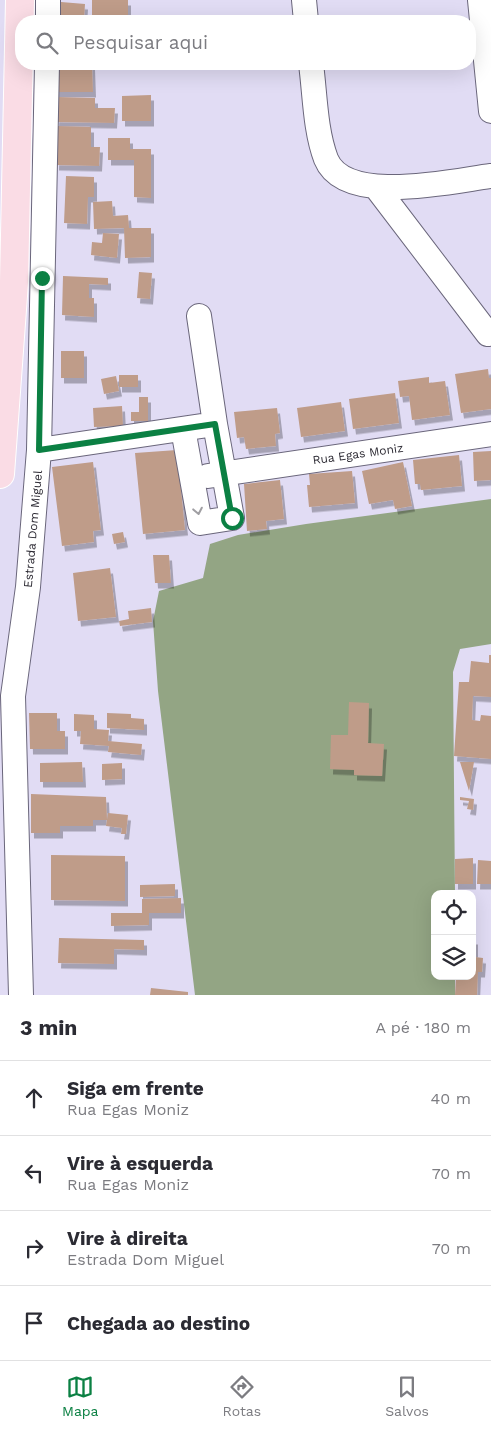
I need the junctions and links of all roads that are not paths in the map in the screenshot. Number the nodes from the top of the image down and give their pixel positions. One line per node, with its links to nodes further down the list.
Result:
1 (20, 0): 5 (main road)
2 (48, 0): 6 (street)
3 (304, 0): 7 (street)
4 (480, 0): 11 (street)
5 (20, 15)
6 (48, 15)
7 (305, 15)
8 (19, 70): 20 (main road)
9 (46, 70): 19 (street, Estrada Dom Miguel)
10 (313, 70): 13 (street)
11 (491, 111)
12 (491, 176): 13 (street)
13 (376, 187): 15 (street)
14 (199, 316): 16 (street)
15 (488, 334)
16 (215, 424): 17 (street); 21 (street)
17 (183, 429): 19 (street); 22 (street)
18 (491, 434): 21 (street, Rua Egas Moniz)
19 (39, 450): 23 (street, Estrada Dom Miguel)
20 (0, 474)
21 (224, 474): 22 (street, Rua Egas Moniz); 22 (street, one-way to 21)
22 (192, 479)
23 (9, 903): 24 (street, Estrada Dom Miguel)
24 (21, 995)

